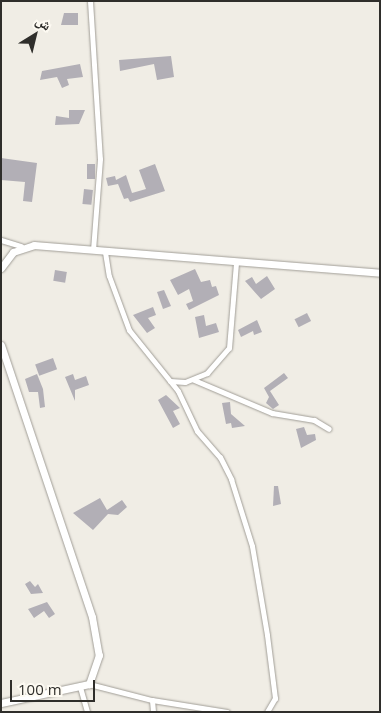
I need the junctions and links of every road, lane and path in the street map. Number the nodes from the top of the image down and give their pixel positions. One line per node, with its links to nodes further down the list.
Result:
1 (90, 1): 4 (street)
2 (1, 240): 3 (street)
3 (21, 246): 4 (street); 7 (street)
4 (92, 250): 5 (street)
5 (106, 252): 6 (street); 11 (street)
6 (236, 262): 8 (street); 10 (street)
7 (1, 268)
8 (380, 273)
9 (1, 345): 13 (street)
10 (194, 380): 11 (street); 12 (street)
11 (170, 381): 20 (street)
12 (329, 429)
13 (89, 684): 14 (street); 15 (street)
14 (80, 687): 16 (street); 17 (street)
15 (152, 700): 18 (street); 19 (street)
16 (1, 703)
17 (88, 712)
18 (154, 712)
19 (227, 712)
20 (267, 712)

